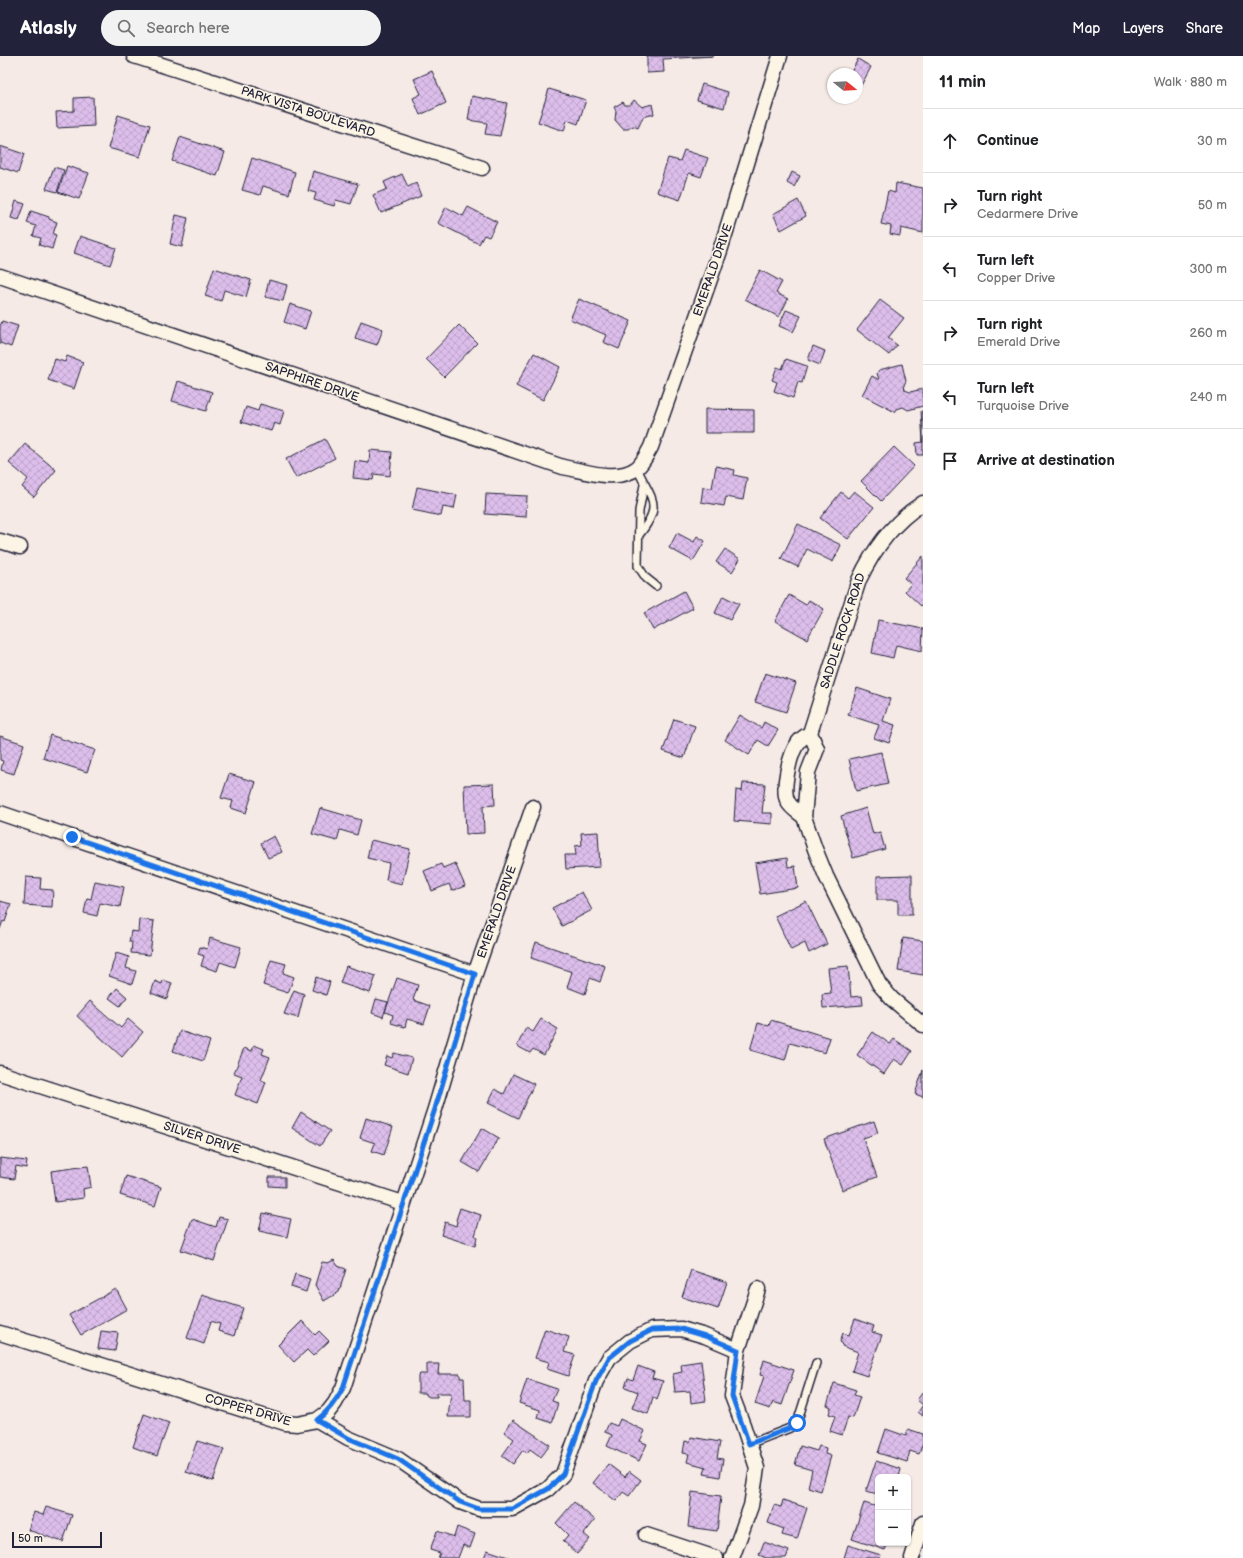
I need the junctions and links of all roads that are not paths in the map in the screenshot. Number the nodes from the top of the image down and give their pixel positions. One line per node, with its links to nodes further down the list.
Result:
1 (134, 56): 3 (street, PARK VISTA BOULEVARD)
2 (780, 56): 5 (street, EMERALD DRIVE)
3 (482, 168)
4 (0, 276): 5 (street, SAPPHIRE DRIVE)
5 (632, 470): 6 (lane)
6 (644, 484): 8 (lane); 8 (lane)
7 (923, 503): 12 (street, SADDLE ROCK ROAD)
8 (638, 535): 11 (lane)
9 (0, 541): 10 (street)
10 (20, 547)
11 (656, 586)
12 (810, 733): 15 (street, SADDLE ROCK ROAD); 15 (street, SADDLE ROCK ROAD)
13 (533, 807): 16 (street, EMERALD DRIVE)
14 (0, 813): 16 (street)
15 (804, 817): 17 (street, SADDLE ROCK ROAD)
16 (475, 974): 19 (street, EMERALD DRIVE)
17 (923, 1025)
18 (0, 1073): 19 (street, SILVER DRIVE)
19 (403, 1203): 24 (street, EMERALD DRIVE)
20 (758, 1290): 22 (street)
21 (0, 1334): 24 (street, COPPER DRIVE)
22 (738, 1350): 24 (street); 25 (street)
23 (816, 1363): 25 (lane)
24 (317, 1420)
25 (749, 1444): 29 (street)
26 (923, 1523): 30 (street)
27 (646, 1535): 28 (street)
28 (716, 1558)
29 (732, 1558)
30 (912, 1558)

